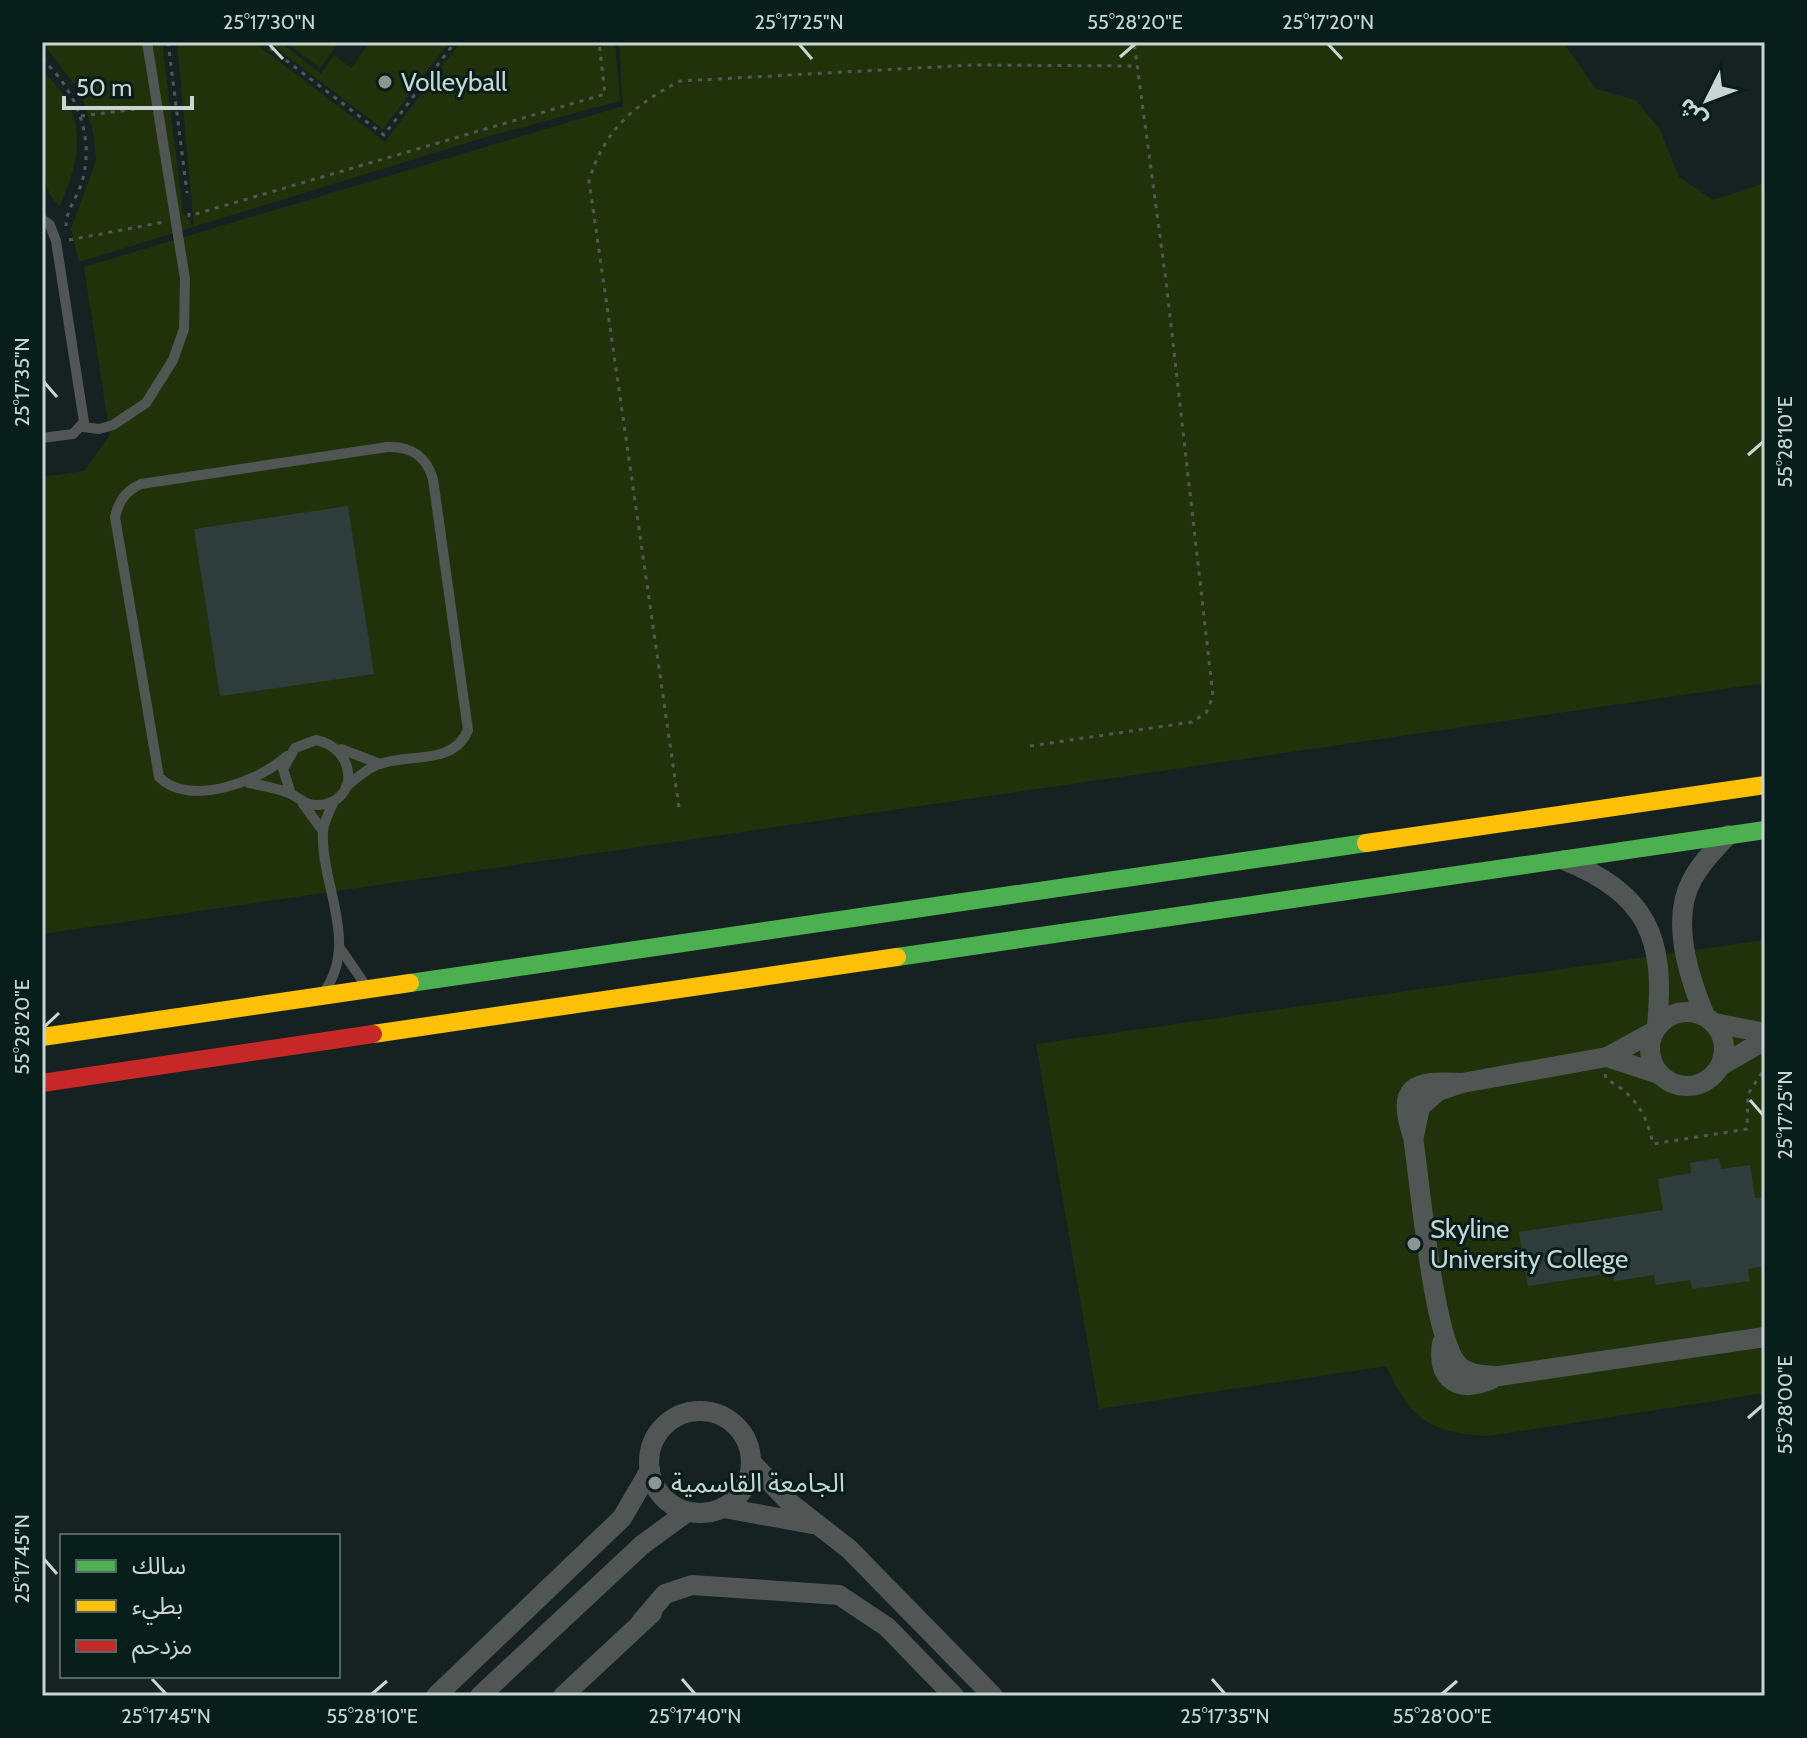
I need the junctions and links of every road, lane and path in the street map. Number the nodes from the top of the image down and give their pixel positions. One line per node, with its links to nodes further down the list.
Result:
1 (147, 42): 9 (lane)
2 (168, 42): 5 (path)
3 (262, 42): 4 (path)
4 (455, 42)
5 (599, 42)
6 (1134, 42): 8 (path)
7 (42, 59): 10 (path)
8 (1137, 66): 15 (path); 25 (path)
9 (157, 107): 10 (path); 12 (lane)
10 (81, 116): 12 (path)
11 (42, 219): 13 (lane)
12 (174, 220): 13 (lane)
13 (83, 427): 14 (lane)
14 (42, 438)
15 (1030, 746)
16 (338, 748): 17 (lane); 18 (lane); 21 (lane)
17 (287, 756): 19 (lane); 22 (lane)
18 (380, 764): 19 (lane); 21 (lane)
19 (248, 782): 22 (lane)
20 (1765, 785): 31 (street)
21 (346, 787): 23 (lane)
22 (291, 794): 24 (lane)
23 (334, 801): 24 (lane); 27 (lane)
24 (302, 802): 27 (lane)
25 (679, 807)
26 (1765, 830): 28 (street)
27 (323, 831): 30 (lane)
28 (1728, 835): 29 (street); 33 (street)
29 (1561, 858): 34 (street); 42 (street)
30 (340, 948): 31 (lane); 32 (lane)
31 (368, 989): 32 (street)
32 (321, 996): 36 (street)
33 (1710, 1020): 34 (street); 35 (street); 39 (street)
34 (1655, 1028): 38 (street); 41 (street)
35 (1765, 1033)
36 (42, 1037)
37 (1765, 1040): 39 (street)
38 (1604, 1058): 40 (path); 41 (street); 43 (street)
39 (1720, 1066): 41 (street)
40 (1765, 1068)
41 (1659, 1074)
42 (42, 1083)
43 (1765, 1337)
44 (751, 1462): 45 (street); 46 (street); 48 (street)
45 (650, 1470): 47 (street); 49 (street)
46 (724, 1508): 47 (street); 48 (street)
47 (687, 1512): 50 (street)
48 (820, 1526): 53 (street)
49 (436, 1696)
50 (480, 1696)
51 (563, 1696): 52 (street)
52 (954, 1696)
53 (993, 1696)

